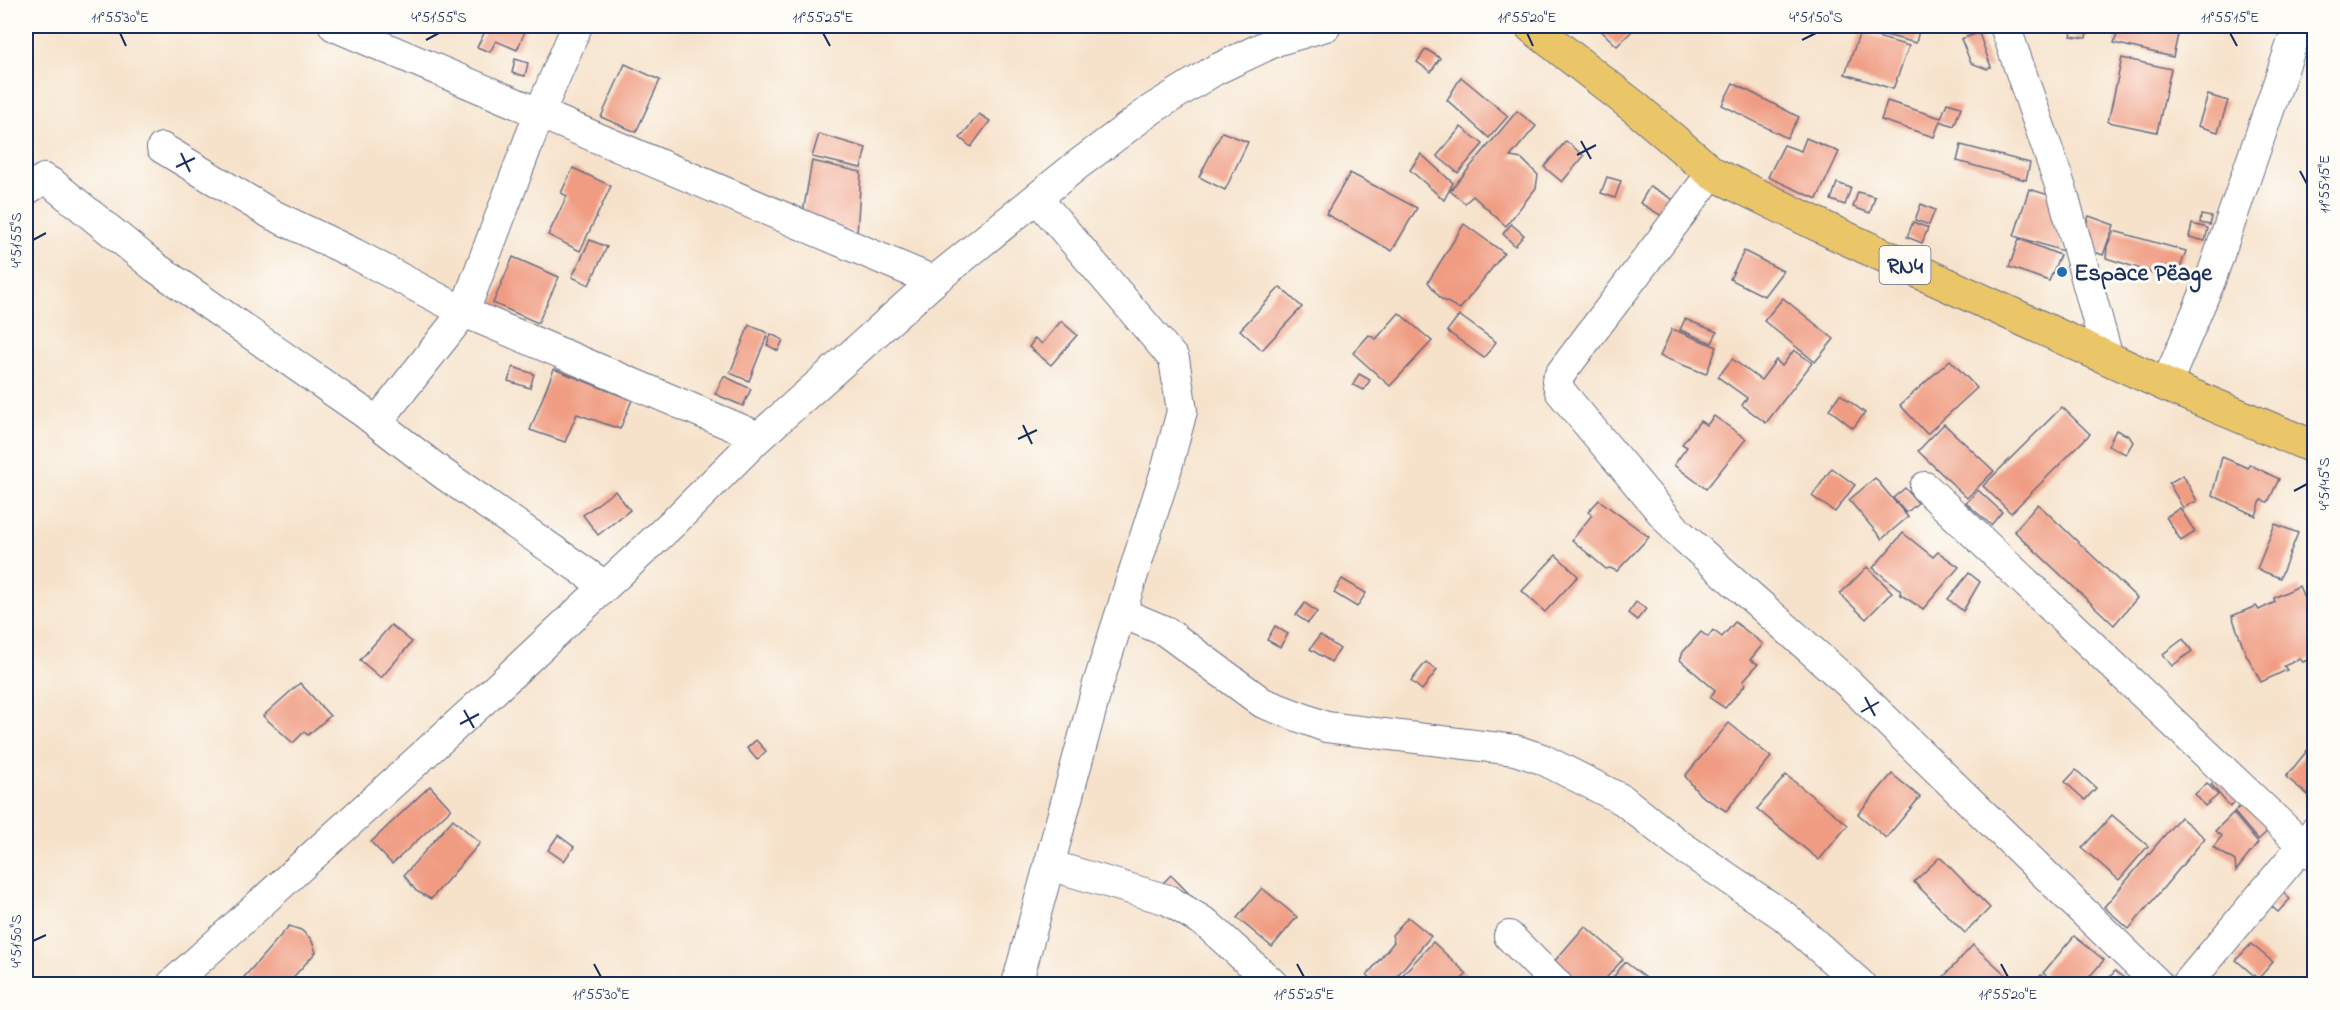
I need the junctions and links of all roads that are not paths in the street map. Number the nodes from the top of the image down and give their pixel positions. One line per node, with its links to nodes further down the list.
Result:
1 (334, 26): 7 (street)
2 (577, 26): 7 (street)
3 (1326, 26): 11 (street)
4 (1531, 26): 9 (highway, RN4)
5 (2005, 26): 14 (street)
6 (2302, 35): 15 (street)
7 (539, 114): 12 (street); 13 (street)
8 (162, 148): 13 (street)
9 (1712, 173): 14 (highway, RN4); 30 (street)
10 (26, 190): 16 (street)
11 (1037, 198): 12 (street); 21 (street)
12 (934, 281): 17 (street)
13 (464, 312): 16 (street); 17 (street)
14 (2108, 358): 15 (highway, RN4)
15 (2166, 385): 18 (highway, RN4)
16 (377, 422): 20 (street)
17 (759, 437): 20 (street)
18 (2314, 447)
19 (1925, 487): 22 (street)
20 (605, 586): 25 (street)
21 (1122, 613): 23 (street); 29 (street)
22 (2311, 844): 31 (street)
23 (1049, 865): 26 (street); 27 (street)
24 (1509, 936): 28 (street)
25 (172, 984)
26 (1017, 984)
27 (1273, 984)
28 (1557, 984)
29 (1860, 984)
30 (2158, 984)
31 (2187, 984)

